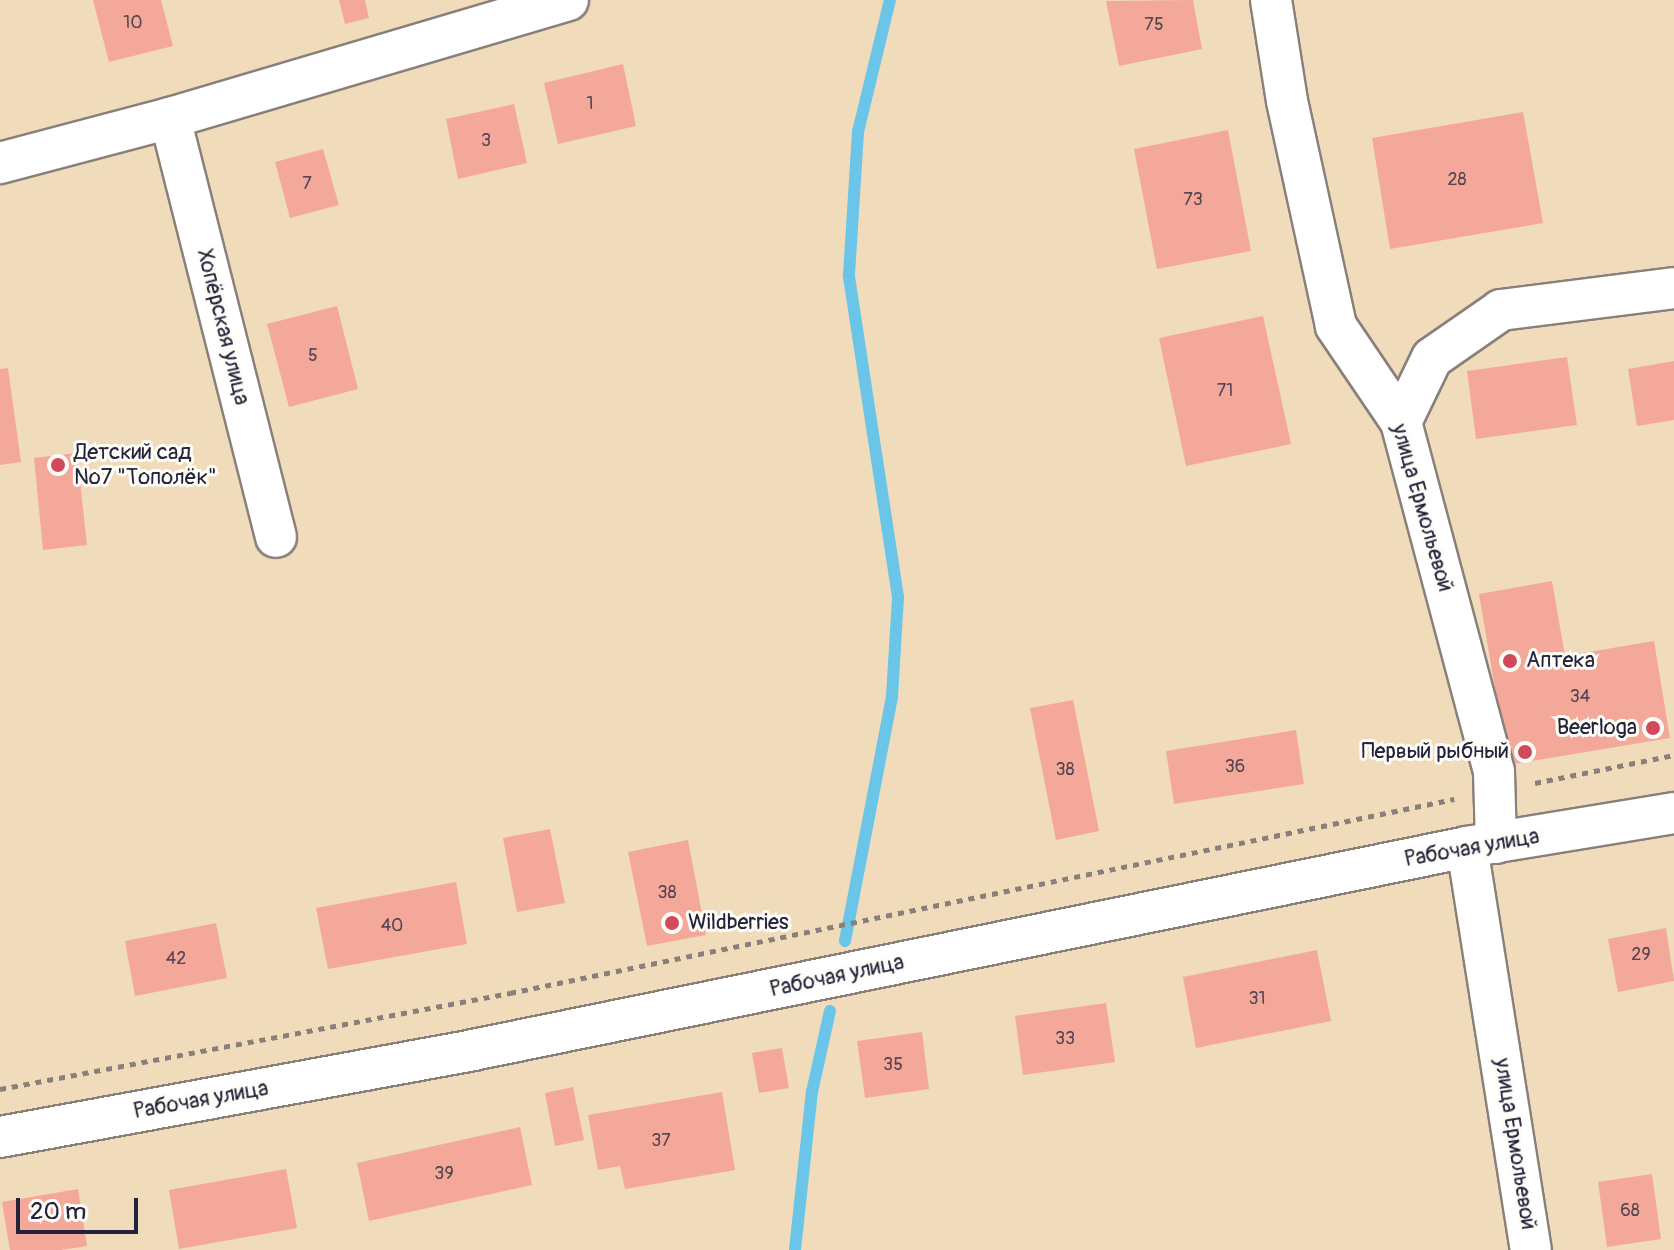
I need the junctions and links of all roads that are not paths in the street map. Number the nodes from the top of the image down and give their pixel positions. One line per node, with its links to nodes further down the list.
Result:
1 (568, 0): 3 (street)
2 (1271, 0): 6 (street, улица Ермольевой)
3 (170, 118): 4 (street); 7 (street, Хопёрская улица)
4 (0, 163)
5 (1674, 288): 6 (street)
6 (1401, 422): 9 (street, улица Ермольевой)
7 (276, 537)
8 (1674, 813): 9 (street, Рабочая улица)
9 (1482, 845): 10 (street, Рабочая улица); 11 (street, улица Ермольевой)
10 (0, 1137)
11 (1531, 1250)

